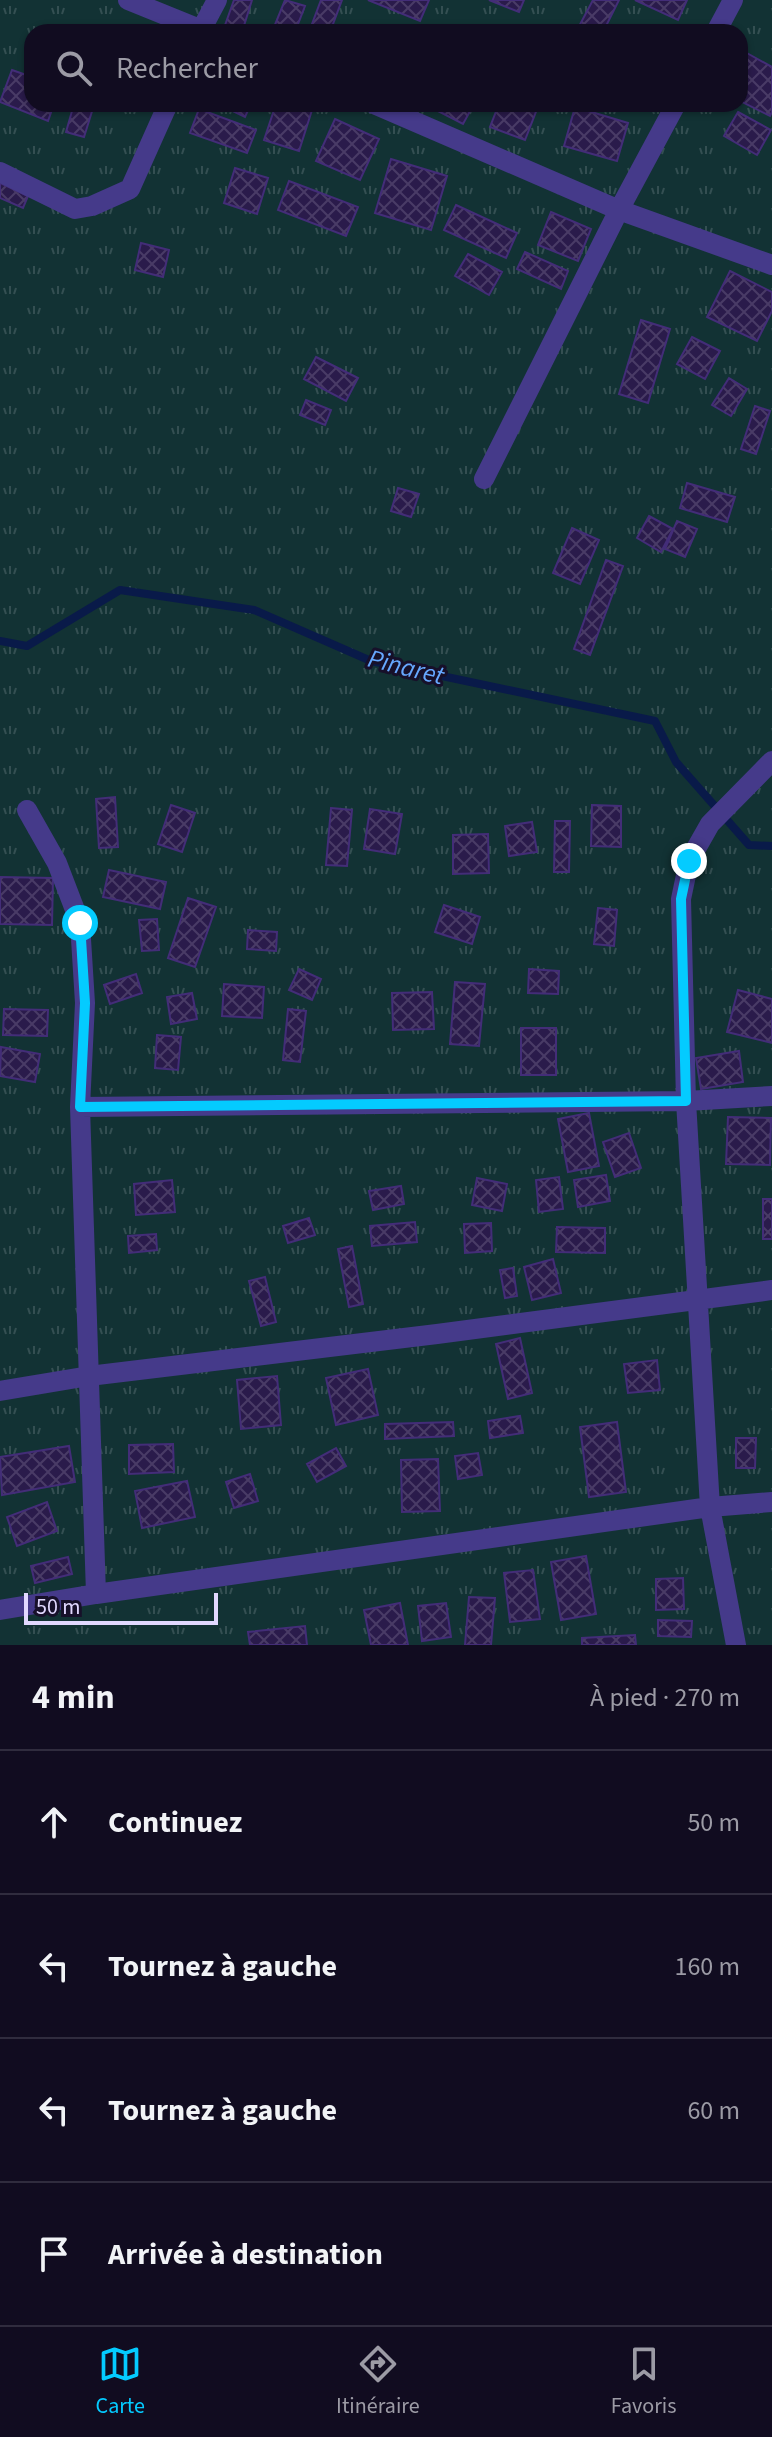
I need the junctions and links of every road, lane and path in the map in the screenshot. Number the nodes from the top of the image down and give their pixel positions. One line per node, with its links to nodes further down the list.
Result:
1 (128, 0): 4 (street)
2 (217, 0): 5 (street)
3 (733, 0): 6 (street)
4 (185, 24)
5 (205, 24)
6 (720, 24)
7 (164, 112): 10 (street)
8 (392, 112): 11 (street)
9 (672, 112): 11 (street)
10 (0, 172)
11 (619, 210): 12 (street); 13 (street)
12 (772, 265)
13 (484, 479)
14 (772, 761): 17 (street)
15 (27, 810): 18 (street)
16 (772, 1096): 17 (street)
17 (686, 1101): 18 (street); 20 (street)
18 (80, 1107): 21 (street)
19 (772, 1290): 20 (street)
20 (698, 1299): 21 (street); 24 (street)
21 (89, 1376): 22 (street); 25 (street)
22 (0, 1391)
23 (772, 1502): 24 (street)
24 (710, 1507): 25 (street); 27 (street)
25 (96, 1594): 26 (street)
26 (0, 1610)
27 (736, 1645)

